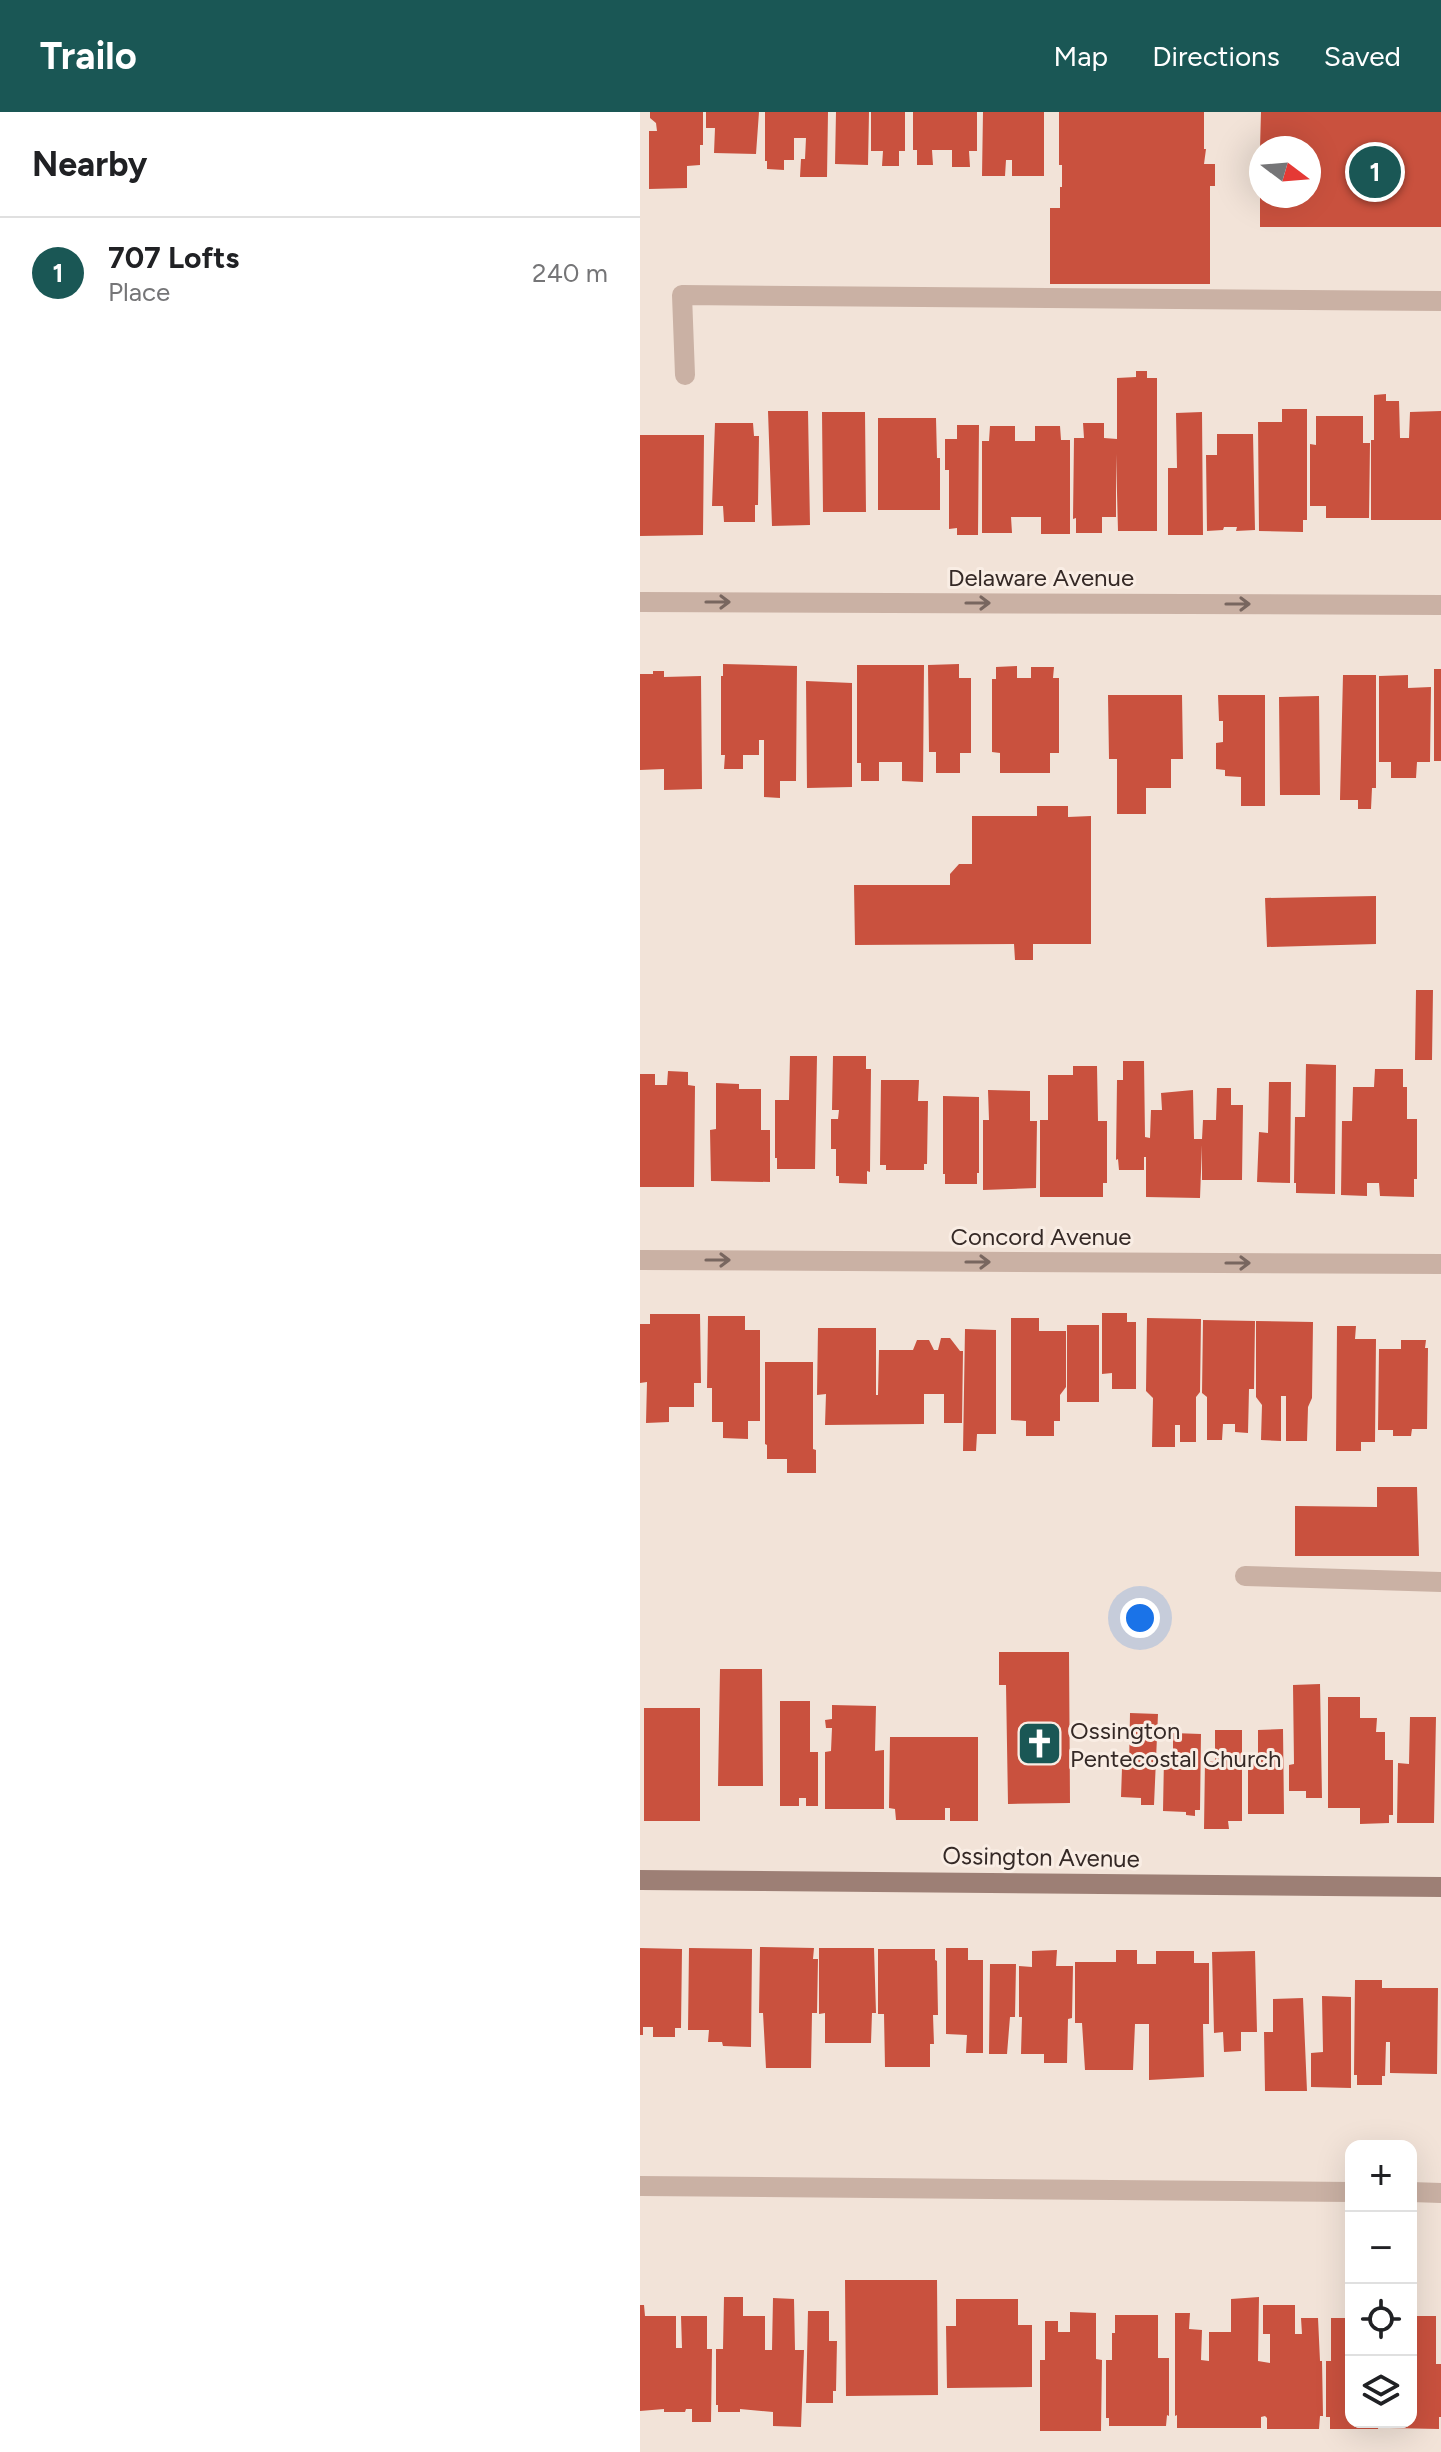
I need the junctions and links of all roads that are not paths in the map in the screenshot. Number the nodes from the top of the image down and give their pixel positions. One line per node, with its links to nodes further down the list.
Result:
1 (1441, 301): 2 (street)
2 (685, 375)
3 (640, 602): 4 (street, Delaware Avenue, one-way to 4)
4 (1441, 605)
5 (640, 1260): 6 (street, Concord Avenue, one-way to 6)
6 (1441, 1264)
7 (1245, 1576): 8 (street)
8 (1441, 1582)
9 (640, 1880): 10 (street, Ossington Avenue)
10 (1441, 1887)
11 (640, 2186): 12 (street)
12 (1345, 2192)
13 (1417, 2192): 14 (street)
14 (1441, 2193)

